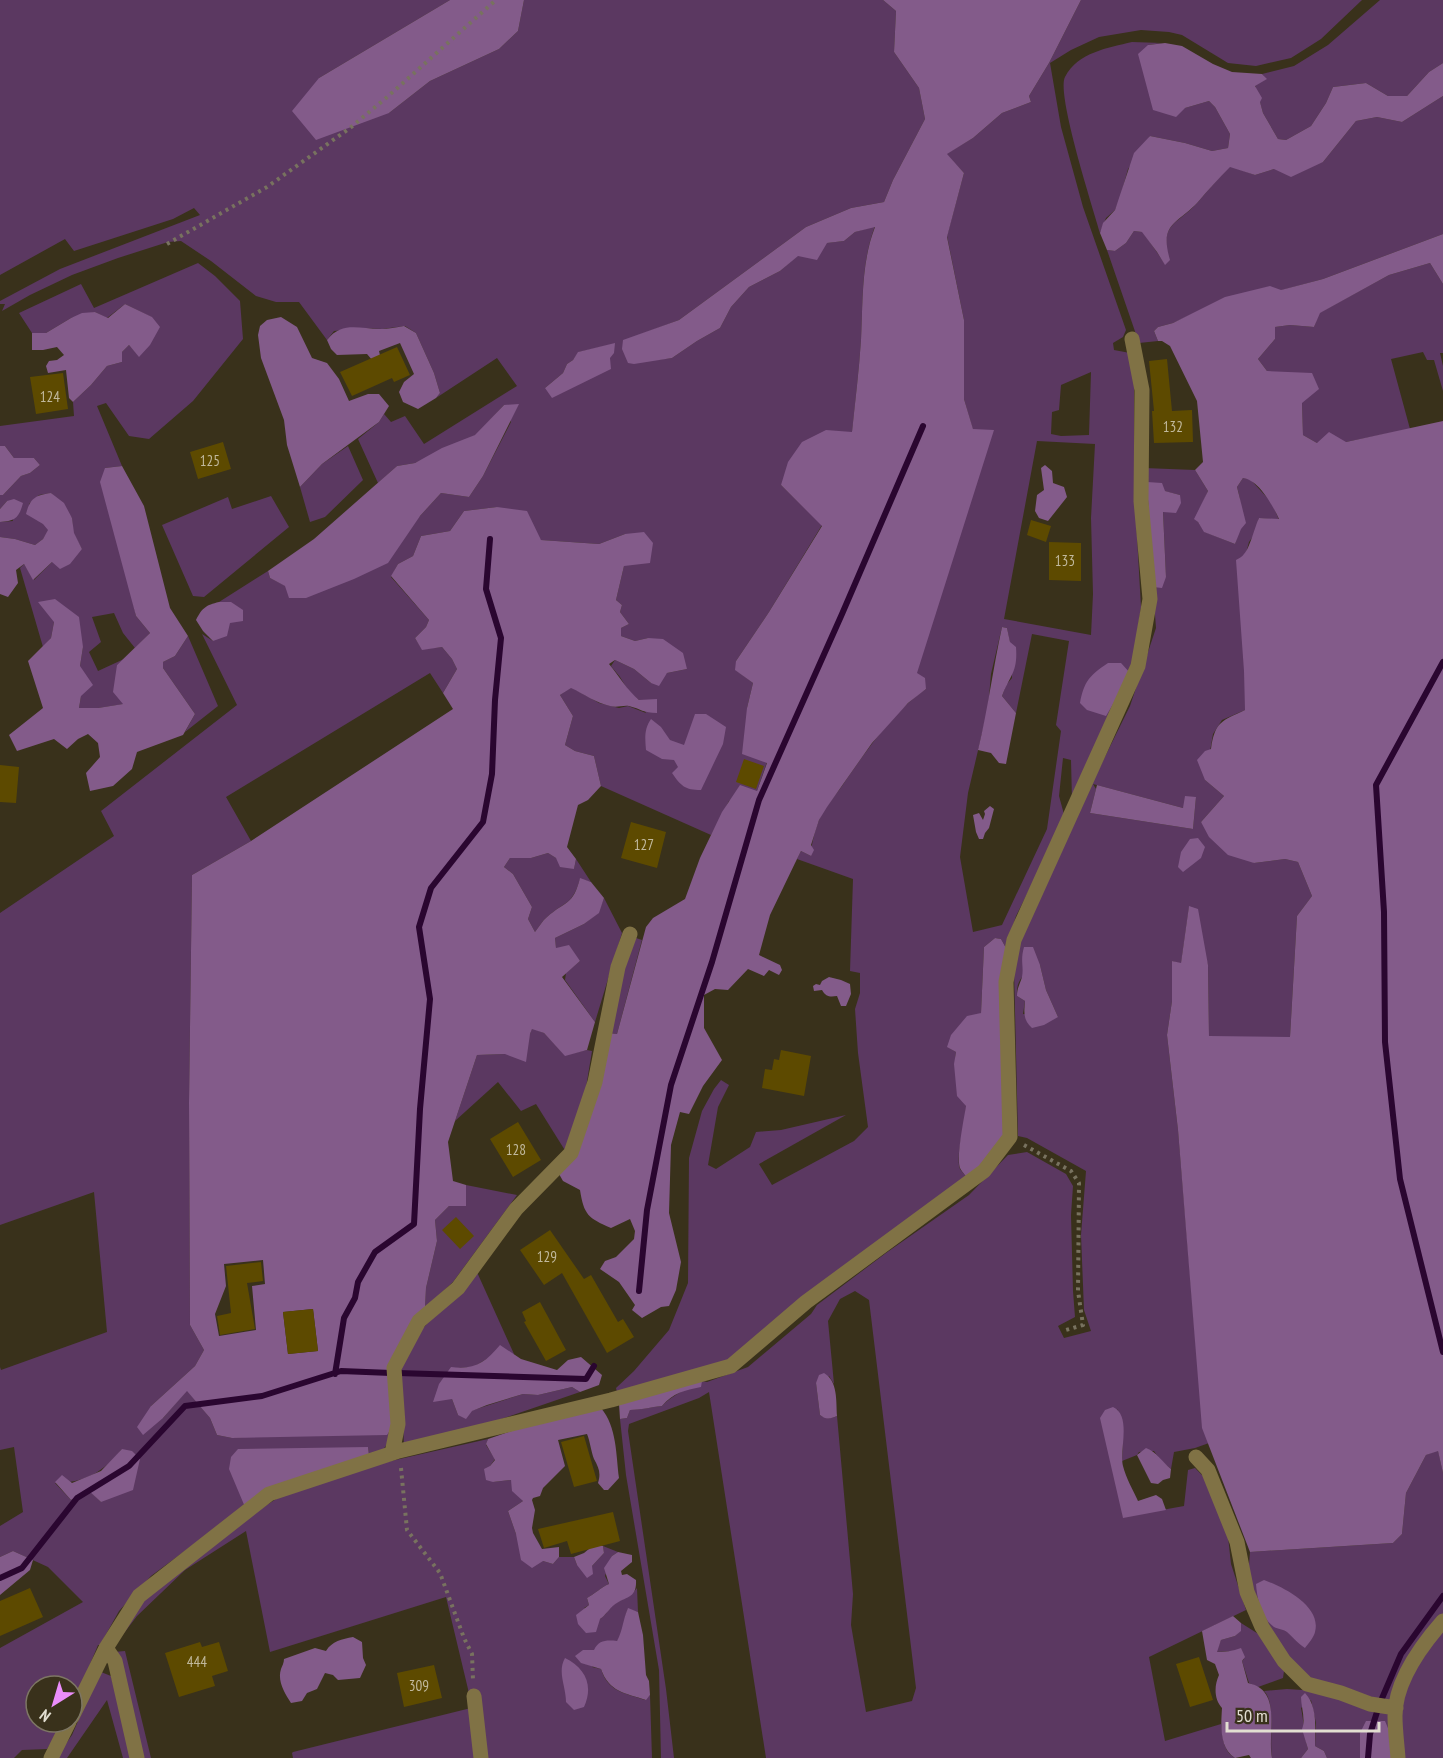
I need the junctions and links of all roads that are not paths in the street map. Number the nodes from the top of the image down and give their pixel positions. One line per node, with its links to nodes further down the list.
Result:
1 (1131, 339): 3 (street)
2 (630, 934): 3 (street)
3 (395, 1452): 6 (street)
4 (1196, 1457): 9 (street)
5 (1443, 1621): 9 (street)
6 (106, 1648): 7 (street); 12 (street)
7 (84, 1693)
8 (474, 1696): 13 (street)
9 (1396, 1708): 14 (street)
10 (63, 1734): 11 (street)
11 (51, 1758)
12 (137, 1758)
13 (481, 1758)
14 (1398, 1758)

